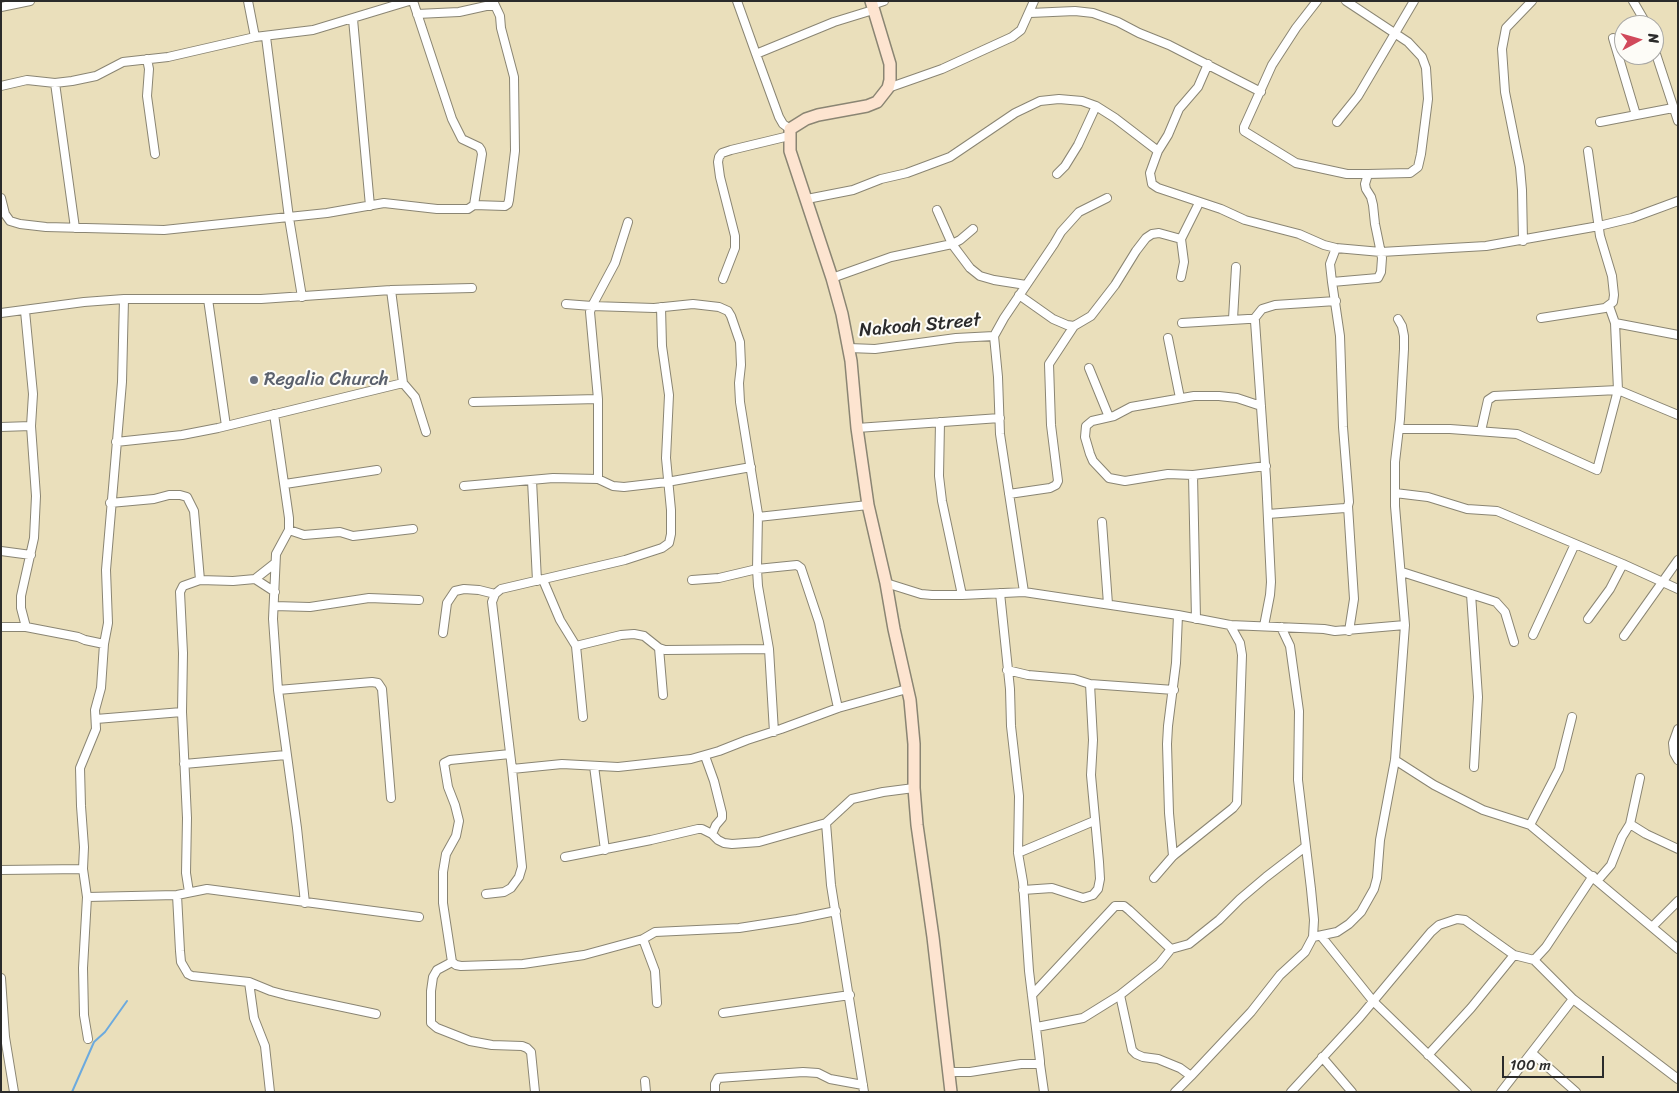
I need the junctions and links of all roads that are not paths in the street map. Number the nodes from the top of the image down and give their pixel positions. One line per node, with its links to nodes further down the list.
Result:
1 (30, 1): 15 (street)
2 (248, 1): 22 (street)
3 (408, 1): 19 (street)
4 (413, 1): 17 (street)
5 (737, 1): 24 (street)
6 (884, 1): 14 (street)
7 (1034, 1): 16 (street)
8 (1317, 1): 31 (street)
9 (1346, 1): 20 (street)
10 (1414, 1): 20 (street)
11 (1532, 1): 58 (street)
12 (1633, 1): 18 (street)
13 (494, 3): 17 (street); 49 (street)
14 (872, 6): 24 (street); 30 (street)
15 (1, 7)
16 (1030, 13): 26 (street); 30 (street)
17 (417, 14): 49 (street)
18 (1641, 15)
19 (353, 19): 21 (street); 50 (street)
20 (1395, 33): 36 (street); 43 (street)
21 (266, 36): 22 (street); 52 (street)
22 (255, 37): 25 (street)
23 (1613, 38): 34 (street)
24 (756, 54): 38 (street)
25 (147, 59): 28 (street); 41 (street)
26 (1208, 64): 31 (street); 40 (street)
27 (1659, 65): 33 (street)
28 (55, 83): 29 (street); 55 (street)
29 (1, 86)
30 (888, 88): 38 (street)
31 (1261, 92): 43 (street)
32 (1096, 106): 40 (street); 42 (street); 46 (street)
33 (1673, 108): 34 (street); 35 (street)
34 (1636, 115): 37 (street)
35 (1678, 121)
36 (1337, 122)
37 (1600, 122)
38 (790, 132): 46 (street); 65 (street)
39 (1588, 150): 54 (street)
40 (1158, 151): 48 (street)
41 (155, 154)
42 (1057, 174)
43 (1368, 174): 61 (street)
44 (1, 198): 55 (street)
45 (1107, 198): 67 (street)
46 (807, 199): 64 (street)
47 (1678, 201): 54 (street)
48 (1199, 203): 57 (street); 60 (street)
49 (474, 205): 50 (street)
50 (370, 206): 52 (street)
51 (938, 210): 59 (street)
52 (289, 218): 55 (street); 71 (street)
53 (628, 222): 76 (street)
54 (1599, 226): 58 (street); 77 (street)
55 (75, 228)
56 (973, 229): 59 (street)
57 (1181, 239): 63 (street); 87 (street)
58 (1523, 241): 61 (street)
59 (952, 244): 64 (street); 67 (street)
60 (1336, 248): 61 (street); 66 (street)
61 (1381, 252): 66 (street)
62 (1236, 267): 84 (street)
63 (1181, 277)
64 (832, 278): 91 (street)
65 (723, 279)
66 (1332, 282): 74 (street)
67 (1026, 285): 70 (street)
68 (472, 288): 69 (street)
69 (391, 290): 71 (street); 93 (street)
70 (1019, 294): 87 (street); 89 (street)
71 (302, 297): 73 (street)
72 (124, 299): 73 (street); 79 (street); 111 (street)
73 (208, 299): 105 (street)
74 (1336, 301): 82 (street); 125 (street)
75 (566, 304): 76 (street)
76 (592, 306): 78 (street); 96 (street)
77 (1609, 306): 81 (street); 86 (street)
78 (661, 307): 112 (street); 118 (street)
79 (25, 311): 80 (street); 104 (street)
80 (1, 314)
81 (1541, 318)
82 (1254, 319): 84 (street); 98 (street)
83 (1398, 319): 108 (street)
84 (1233, 320): 85 (street)
85 (1182, 323)
86 (1615, 323): 88 (street); 94 (street)
87 (1074, 326): 122 (street)
88 (1678, 335)
89 (994, 336): 91 (street, Nakoah Street); 101 (street)
90 (1168, 338): 95 (street)
91 (849, 348): 107 (street)
92 (1089, 368): 102 (street)
93 (403, 383): 99 (street); 110 (street)
94 (1618, 390): 100 (street); 109 (street); 109 (street)
95 (1180, 398): 98 (street); 102 (street)
96 (598, 399): 97 (street); 116 (street)
97 (473, 402)
98 (1261, 406): 113 (street)
99 (274, 414): 105 (street); 119 (street)
100 (1678, 415)
101 (1000, 418): 103 (street); 122 (street)
102 (1109, 418): 115 (street)
103 (940, 422): 107 (street); 151 (street)
104 (31, 426): 106 (street); 133 (street)
105 (226, 426): 111 (street)
106 (1, 427)
107 (857, 428): 124 (street)
108 (1399, 429): 109 (street); 121 (street)
109 (1481, 431)
110 (426, 432)
111 (116, 442): 123 (street)
112 (751, 466): 118 (street); 127 (street)
113 (1266, 466): 115 (street); 126 (street)
114 (377, 470): 119 (street)
115 (1193, 475): 156 (street)
116 (598, 479): 117 (street); 118 (street)
117 (532, 480): 120 (street); 141 (street)
118 (668, 482): 141 (street)
119 (285, 484): 130 (street)
120 (464, 486)
121 (1395, 493): 131 (street); 138 (street)
122 (1009, 494): 147 (street)
123 (110, 503): 140 (street); 169 (street)
124 (868, 505): 127 (street); 144 (street)
125 (1348, 506): 126 (street); 164 (street)
126 (1268, 514): 160 (street)
127 (758, 517): 137 (street)
128 (1102, 522): 153 (street)
129 (413, 529): 130 (street)
130 (289, 530): 135 (street)
131 (1575, 544): 136 (street); 166 (street)
132 (1, 551): 133 (street)
133 (31, 555): 162 (street)
134 (1678, 560): 143 (street)
135 (274, 564): 139 (street); 146 (street)
136 (1623, 564): 143 (street); 157 (street)
137 (757, 569): 142 (street); 172 (street); 179 (street)
138 (1402, 572): 150 (street); 159 (street)
139 (255, 578): 140 (street); 146 (street)
140 (200, 580): 180 (street)
141 (540, 580): 149 (street); 170 (street)
142 (692, 580)
143 (1662, 582): 145 (street); 167 (street)
144 (886, 583): 151 (street); 175 (street)
145 (1678, 590)
146 (274, 592): 154 (street)
147 (1024, 592): 148 (street); 153 (street)
148 (1000, 593): 151 (street); 173 (street)
149 (495, 594): 165 (street); 186 (street)
150 (1471, 594): 168 (street); 193 (street)
151 (962, 595)
152 (419, 600): 154 (street)
153 (1108, 604): 155 (street)
154 (274, 606): 176 (street)
155 (1178, 615): 156 (street); 177 (street)
156 (1196, 618): 158 (street)
157 (1588, 619)
158 (1230, 625): 160 (street); 207 (street)
159 (1406, 625): 164 (street); 189 (street)
160 (1264, 626): 163 (street)
161 (1, 627): 162 (street)
162 (26, 627): 169 (street)
163 (1281, 627): 164 (street); 203 (street)
164 (1349, 631)
165 (443, 634)
166 (1533, 635)
167 (1624, 636)
168 (1514, 642)
169 (104, 644): 183 (street)
170 (576, 646): 171 (street); 181 (street)
171 (659, 648): 172 (street); 178 (street)
172 (769, 650): 185 (street)
173 (1007, 670): 174 (street); 206 (street)
174 (1090, 684): 177 (street); 198 (street)
175 (907, 689): 179 (street); 196 (street)
176 (278, 690): 187 (street); 197 (street)
177 (1174, 690): 207 (street)
178 (663, 695)
179 (838, 708): 185 (street)
180 (182, 712): 183 (street); 191 (street)
181 (583, 717)
182 (1572, 717): 201 (street)
183 (96, 719): 209 (street)
184 (1678, 728): 190 (street)
185 (774, 732): 188 (street)
186 (510, 754): 194 (street); 229 (street)
187 (286, 755): 191 (street); 219 (street)
188 (705, 756): 192 (street); 202 (street)
189 (1395, 760): 201 (street); 223 (street)
190 (1678, 760)
191 (184, 764): 214 (street)
192 (594, 766): 194 (street); 205 (street)
193 (1474, 767)
194 (512, 769): 215 (street)
195 (1640, 778): 200 (street)
196 (914, 788): 199 (street); 247 (street)
197 (391, 798)
198 (1094, 821): 206 (street); 213 (street)
199 (826, 823): 202 (street); 220 (street)
200 (1630, 824): 204 (street); 212 (street)
201 (1530, 825): 212 (street)
202 (712, 834): 205 (street)
203 (1305, 847): 223 (street); 225 (street)
204 (1678, 849)
205 (606, 850): 208 (street)
206 (1018, 852): 213 (street)
207 (1173, 856): 211 (street)
208 (565, 857)
209 (83, 869): 210 (street); 217 (street)
210 (1, 870)
211 (1154, 878)
212 (1596, 878): 222 (street); 228 (street)
213 (1023, 890): 233 (street)
214 (189, 892): 216 (street); 219 (street)
215 (486, 894)
216 (177, 895): 217 (street); 231 (street)
217 (86, 897): 242 (street)
218 (1678, 901): 222 (street)
219 (304, 903): 221 (street)
220 (836, 910): 224 (street); 232 (street)
221 (419, 917)
222 (1652, 927): 226 (street)
223 (1317, 936): 236 (street); 248 (street)
224 (643, 939): 229 (street); 237 (street)
225 (1171, 949): 233 (street); 234 (street)
226 (1678, 949)
227 (1514, 954): 228 (street); 236 (street); 244 (street)
228 (1534, 960): 235 (street)
229 (452, 962): 254 (street)
230 (1, 978): 241 (street)
231 (250, 982): 239 (street); 253 (street)
232 (850, 995): 238 (street); 251 (street)
233 (1032, 995): 240 (street)
234 (1120, 995): 240 (street); 248 (street)
235 (1574, 999): 243 (street); 249 (street)
236 (1373, 1001): 244 (street); 245 (street)
237 (657, 1003)
238 (723, 1013)
239 (376, 1014)
240 (1037, 1027): 246 (street)
241 (3, 1037): 252 (street)
242 (88, 1039)
243 (1532, 1054): 263 (street); 264 (street)
244 (1428, 1055): 262 (street)
245 (1322, 1057): 260 (street); 261 (street)
246 (1040, 1064): 247 (street); 258 (street)
247 (948, 1072): 257 (street)
248 (1191, 1076): 259 (street)
249 (1678, 1079)
250 (645, 1081): 255 (street)
251 (863, 1088): 256 (street)
252 (14, 1092)
253 (270, 1092)
254 (535, 1092)
255 (646, 1092)
256 (715, 1092)
257 (951, 1092)
258 (1044, 1092)
259 (1175, 1092)
260 (1291, 1092)
261 (1352, 1092)
262 (1467, 1092)
263 (1501, 1092)
264 (1576, 1092)

